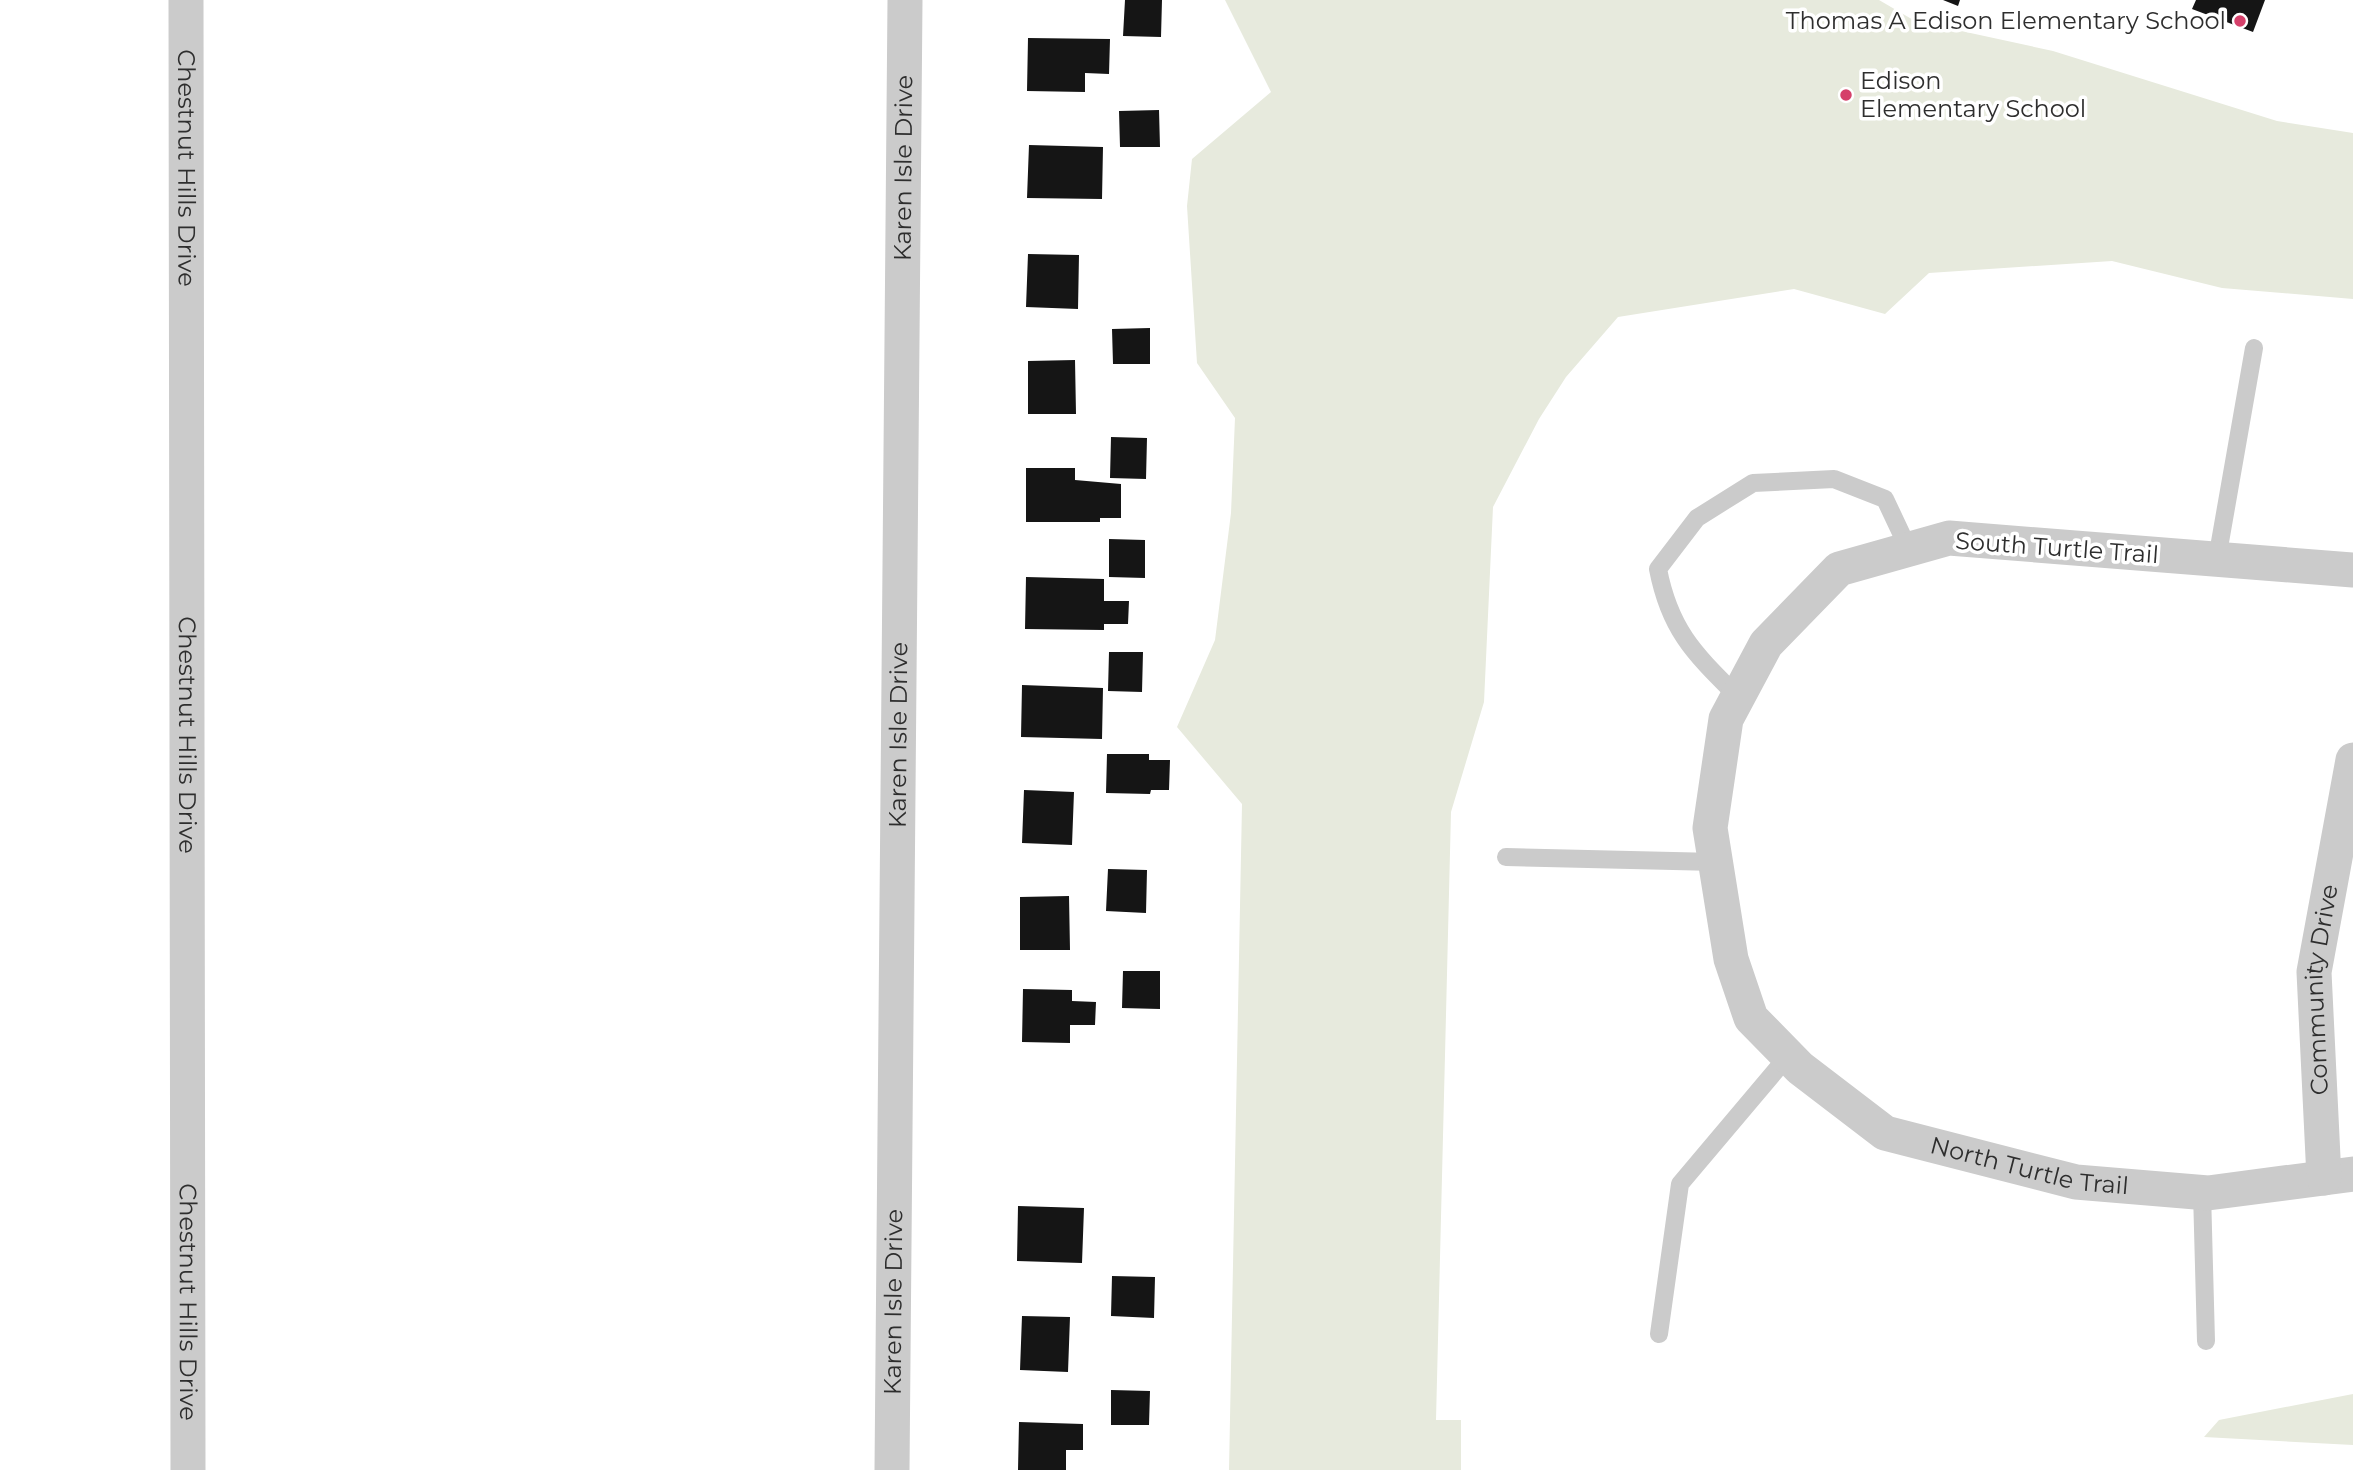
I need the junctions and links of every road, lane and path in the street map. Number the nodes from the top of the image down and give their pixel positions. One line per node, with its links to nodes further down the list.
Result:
1 (186, 0): 17 (street, Chestnut Hills Drive)
2 (905, 0): 18 (street, Karen Isle Drive)
3 (2254, 348): 5 (lane)
4 (1909, 550): 5 (street, South Turtle Trail); 7 (street, South Turtle Trail); 7 (lane)
5 (2217, 559): 6 (street, South Turtle Trail)
6 (2353, 570)
7 (1738, 697): 10 (street, South Turtle Trail)
8 (2353, 760): 13 (street, Community Drive)
9 (1506, 857): 10 (lane)
10 (1716, 862): 11 (street, South Turtle Trail)
11 (1751, 1017): 12 (street, North Turtle Trail)
12 (1788, 1056): 14 (street, North Turtle Trail); 15 (lane)
13 (2339, 1176): 14 (street, North Turtle Trail)
14 (2202, 1192): 16 (lane)
15 (1659, 1334)
16 (2206, 1341)
17 (188, 1470)
18 (892, 1470)

